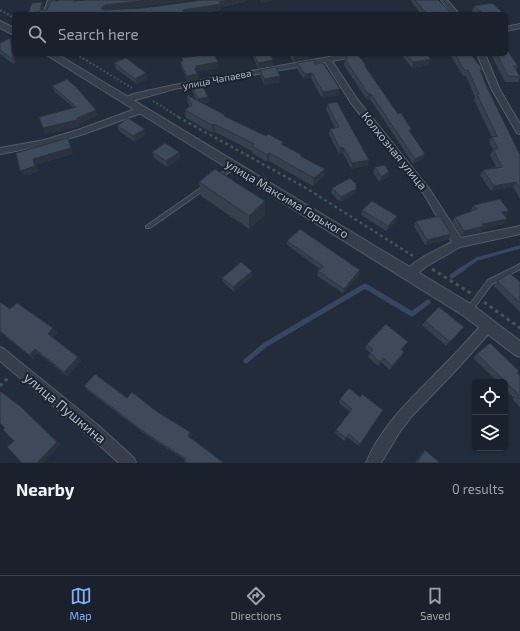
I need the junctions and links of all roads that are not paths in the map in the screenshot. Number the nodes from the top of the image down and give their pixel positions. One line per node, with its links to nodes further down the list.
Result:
1 (51, 0): 3 (street)
2 (444, 0): 4 (street)
3 (47, 12)
4 (454, 12)
5 (0, 24): 8 (street)
6 (520, 26): 7 (street)
7 (508, 28)
8 (12, 30)
9 (53, 56): 13 (street, улица Максима Горького)
10 (345, 56): 12 (street, улица Чапаева)
11 (482, 56): 15 (street)
12 (327, 59): 13 (street, улица Чапаева); 22 (street, Колхозная улица)
13 (125, 100): 14 (street, улица Максима Горького)
14 (141, 110): 16 (street); 17 (street, улица Максима Горького)
15 (520, 131)
16 (0, 151)
17 (234, 167): 18 (lane); 24 (street, улица Максима Горького)
18 (215, 180)
19 (208, 184): 20 (lane)
20 (148, 227)
21 (520, 230): 22 (street)
22 (458, 243): 24 (street)
23 (520, 266): 25 (lane)
24 (409, 274): 25 (street, улица Максима Горького)
25 (468, 311): 26 (street, улица Максима Горького)
26 (489, 325): 27 (street, улица Максима Горького); 30 (street)
27 (520, 350)
28 (0, 353): 29 (street, улица Пушкина)
29 (129, 463)
30 (373, 463)

